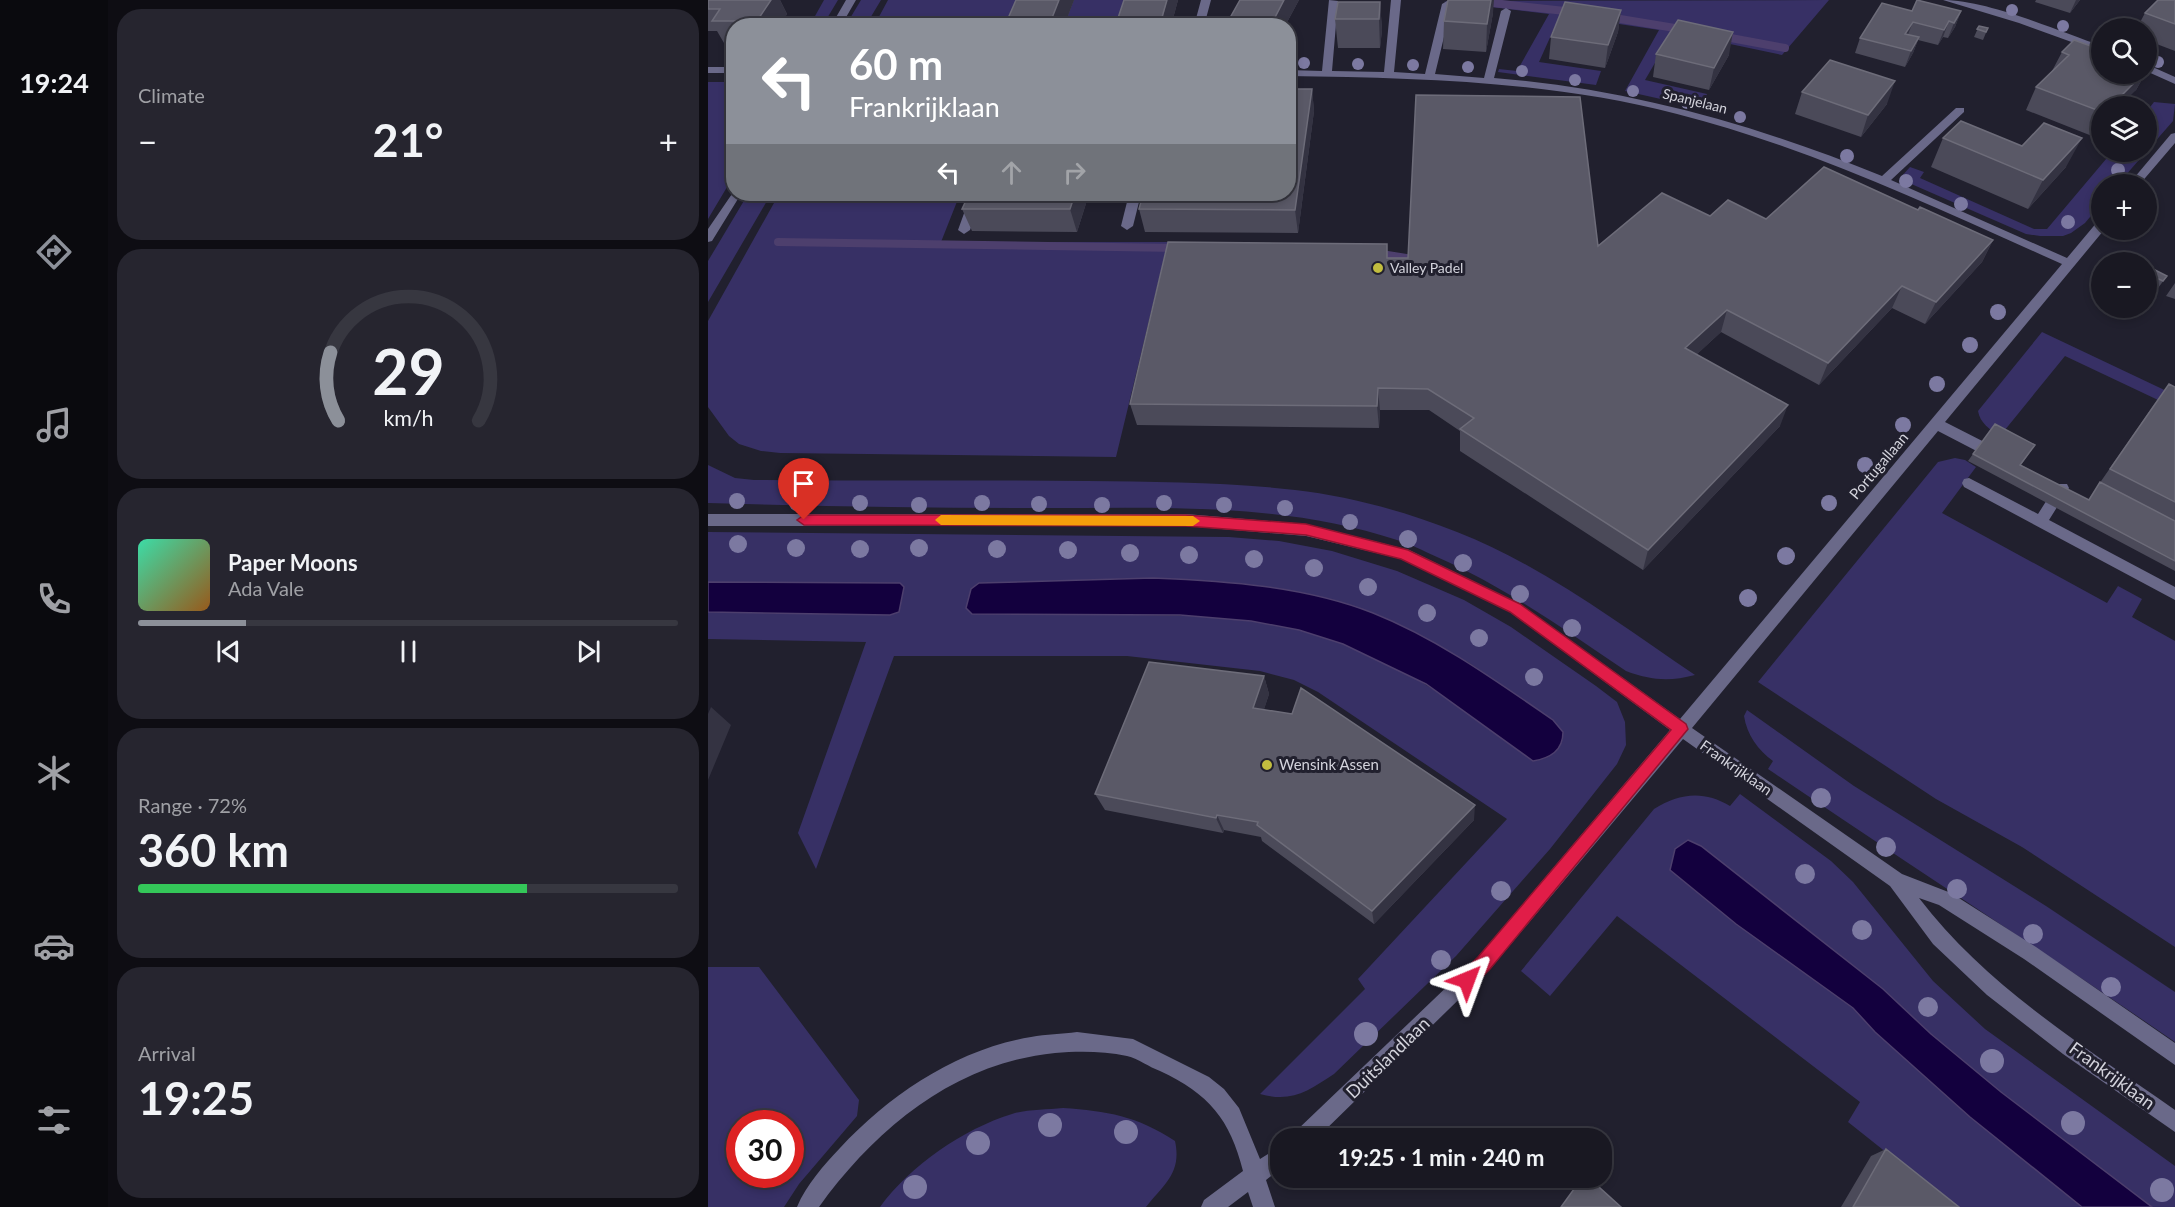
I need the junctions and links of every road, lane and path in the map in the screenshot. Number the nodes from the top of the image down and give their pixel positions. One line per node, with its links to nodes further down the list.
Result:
1 (851, 0): 8 (street)
2 (1206, 0): 9 (street)
3 (1396, 0): 16 (street)
4 (1948, 0): 10 (street)
5 (1333, 1): 15 (street)
6 (1447, 4): 17 (street)
7 (1506, 11): 18 (street)
8 (841, 18)
9 (1201, 18)
10 (2091, 46)
11 (708, 70): 12 (street)
12 (726, 70)
13 (2157, 72): 19 (street)
14 (1296, 73): 15 (street, Spanjelaan)
15 (1327, 74): 16 (street, Spanjelaan)
16 (1389, 74): 17 (street, Spanjelaan)
17 (1430, 75): 18 (street, Spanjelaan)
18 (1489, 80): 23 (street, Spanjelaan)
19 (2175, 81)
20 (1960, 110): 23 (street)
21 (2175, 136): 22 (street)
22 (2143, 174)
23 (1883, 181): 31 (street, Spanjelaan)
24 (731, 201): 30 (street)
25 (974, 201): 28 (street)
26 (1132, 201): 27 (street)
27 (1127, 226)
28 (964, 230)
29 (2091, 237): 31 (street, Portugallaan)
30 (708, 238)
31 (2069, 263): 32 (street, Portugallaan)
32 (1936, 424): 33 (street); 39 (street, Portugallaan)
33 (2012, 463)
34 (1969, 483): 37 (street)
35 (2052, 483): 37 (street)
36 (708, 520): 39 (street, Frankrijklaan)
37 (2041, 521): 38 (street)
38 (2175, 594)
39 (1681, 729): 40 (street, Frankrijklaan); 43 (street, Duitslandlaan)
40 (1896, 880): 41 (street, Frankrijklaan); 42 (street, Frankrijklaan)
41 (2175, 1055)
42 (2175, 1122)
43 (1313, 1128)
44 (1270, 1164): 45 (street)
45 (1254, 1176): 46 (street); 47 (street); 48 (street)
46 (807, 1207)
47 (1211, 1207)
48 (1265, 1207)

